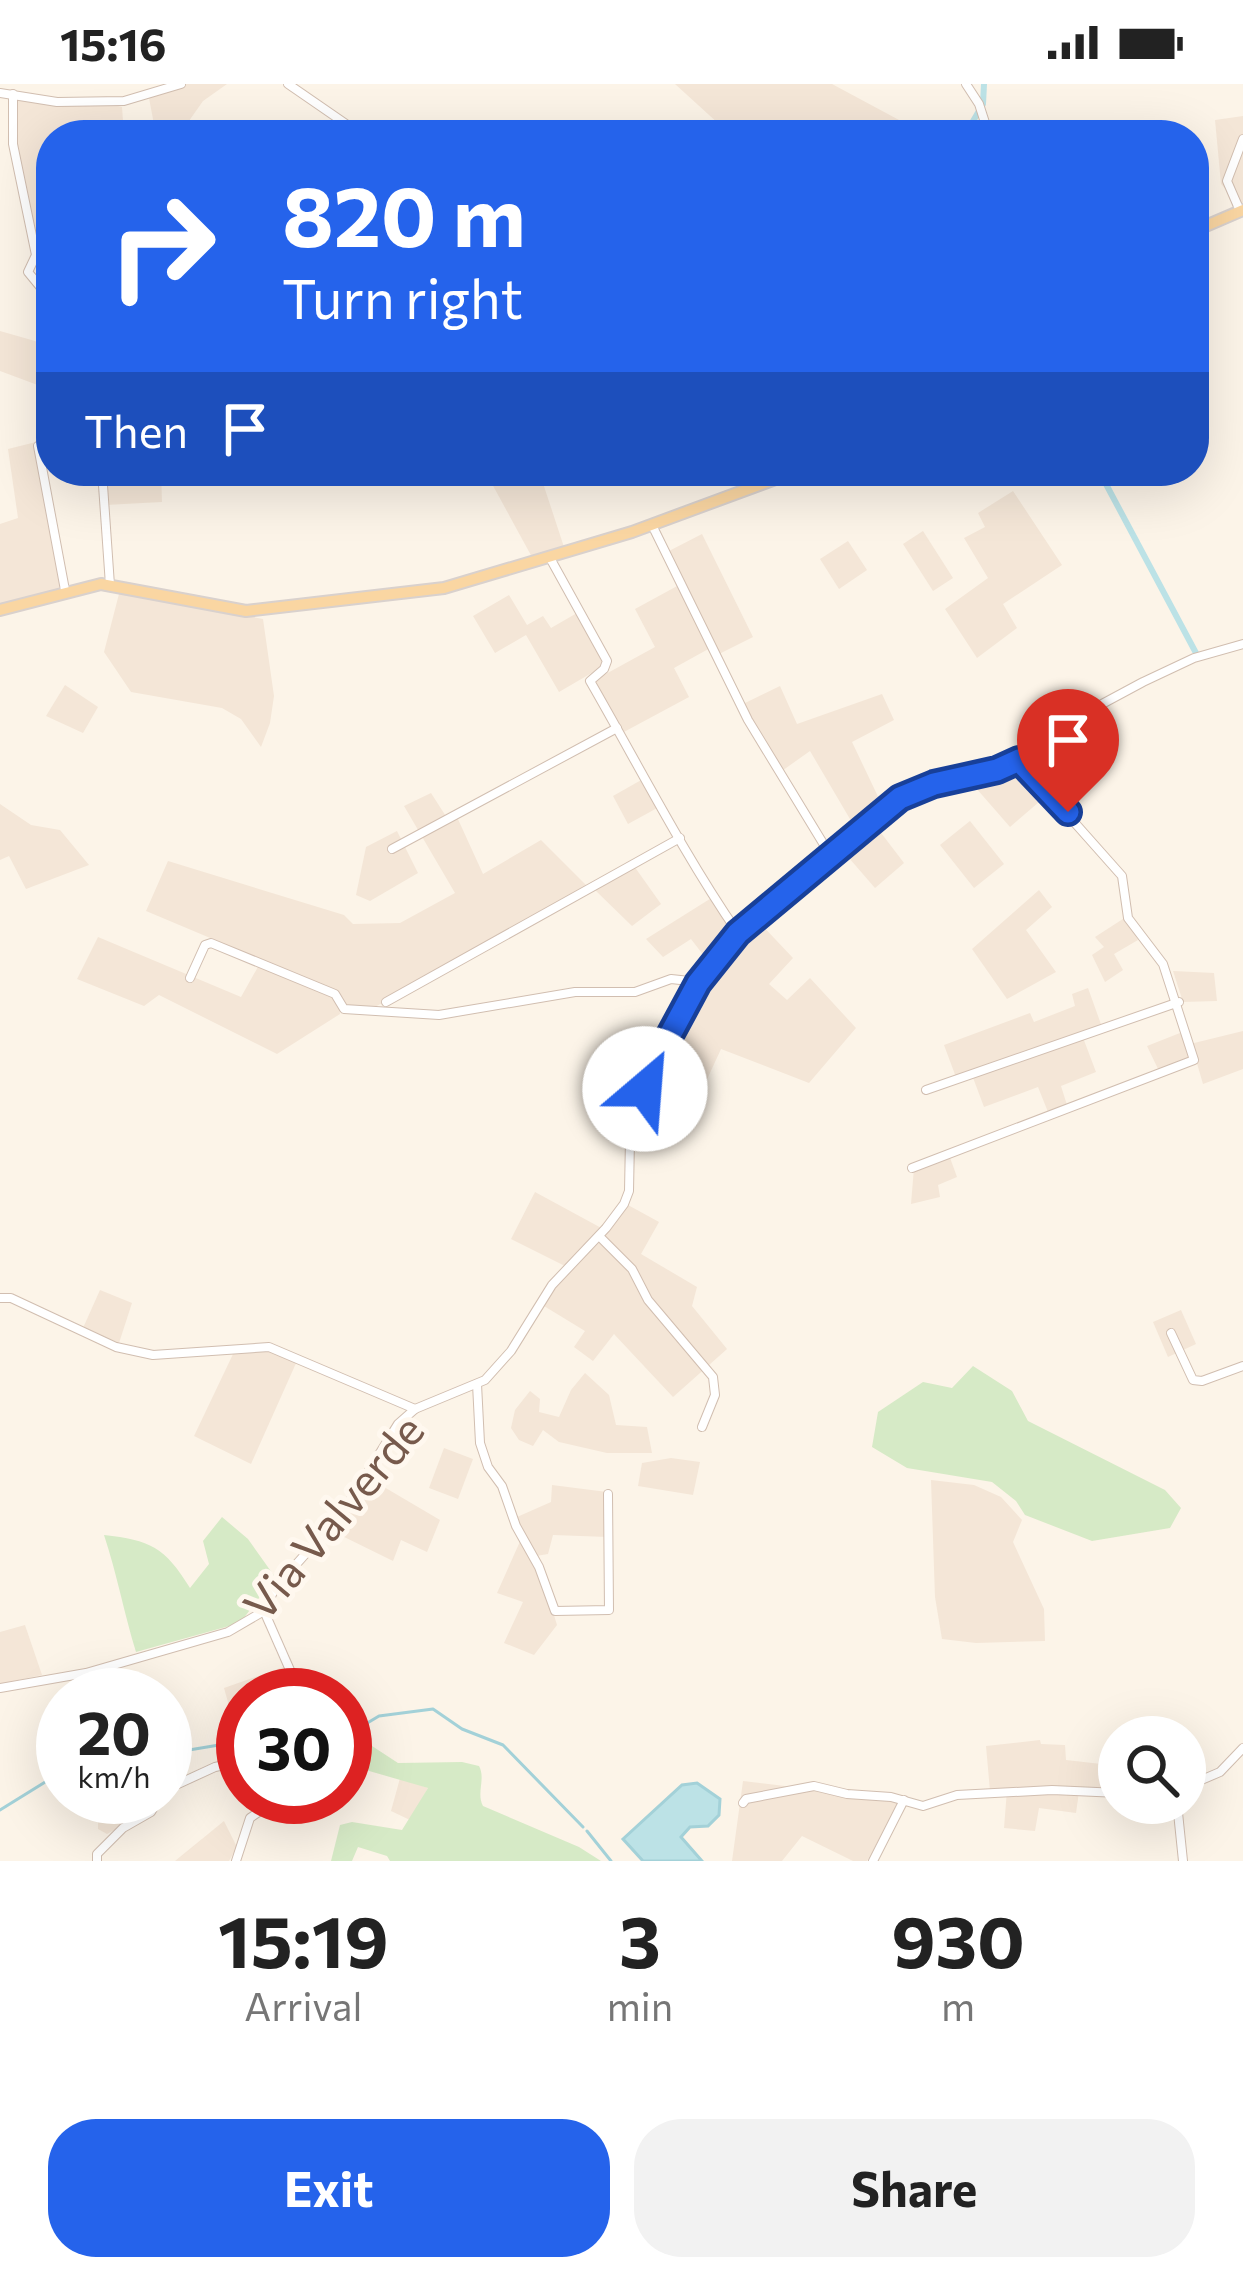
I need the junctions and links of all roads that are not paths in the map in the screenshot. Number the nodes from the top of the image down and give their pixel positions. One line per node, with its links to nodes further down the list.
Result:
1 (181, 84): 5 (street)
2 (288, 84): 6 (street)
3 (966, 84): 7 (street)
4 (0, 93): 5 (street)
5 (13, 94): 11 (street)
6 (340, 120)
7 (984, 120)
8 (1243, 139): 9 (street)
9 (1241, 204): 10 (main road)
10 (1209, 222)
11 (36, 255)
12 (36, 255): 13 (street)
13 (36, 282)
14 (46, 486): 20 (street)
15 (103, 486): 19 (street)
16 (757, 486): 17 (main road)
17 (652, 525): 18 (main road); 27 (street)
18 (550, 557): 19 (main road); 23 (street)
19 (110, 585): 20 (main road)
20 (65, 590): 21 (main road)
21 (0, 610)
22 (1243, 644): 24 (street, Via Valverde)
23 (617, 728): 25 (street); 26 (street)
24 (1019, 760): 27 (street, Via Valverde); 32 (street)
25 (680, 838): 28 (street); 31 (street)
26 (392, 849)
27 (832, 858): 28 (street, Via Valverde)
28 (738, 933): 30 (street, Via Valverde)
29 (190, 977): 30 (street)
30 (699, 982): 35 (street, Via Valverde)
31 (386, 1002)
32 (1179, 1002): 33 (street); 34 (street)
33 (926, 1090)
34 (912, 1168)
35 (598, 1236): 39 (street, Via Valverde); 41 (street)
36 (0, 1298): 40 (street)
37 (1171, 1334): 38 (street)
38 (1243, 1366)
39 (477, 1384): 40 (street, Via Valverde); 42 (street)
40 (415, 1408): 43 (street, Via Valverde)
41 (702, 1426)
42 (608, 1494)
43 (264, 1611): 44 (street); 45 (street, Via Valverde)
44 (289, 1668)
45 (0, 1688)
46 (1243, 1748): 47 (street)
47 (1206, 1778)
48 (1098, 1792): 49 (street)
49 (904, 1801): 50 (street); 56 (street)
50 (743, 1803)
51 (132, 1824): 54 (street)
52 (248, 1824): 55 (street)
53 (1179, 1824): 57 (street)
54 (97, 1861)
55 (236, 1861)
56 (873, 1861)
57 (1183, 1861)

